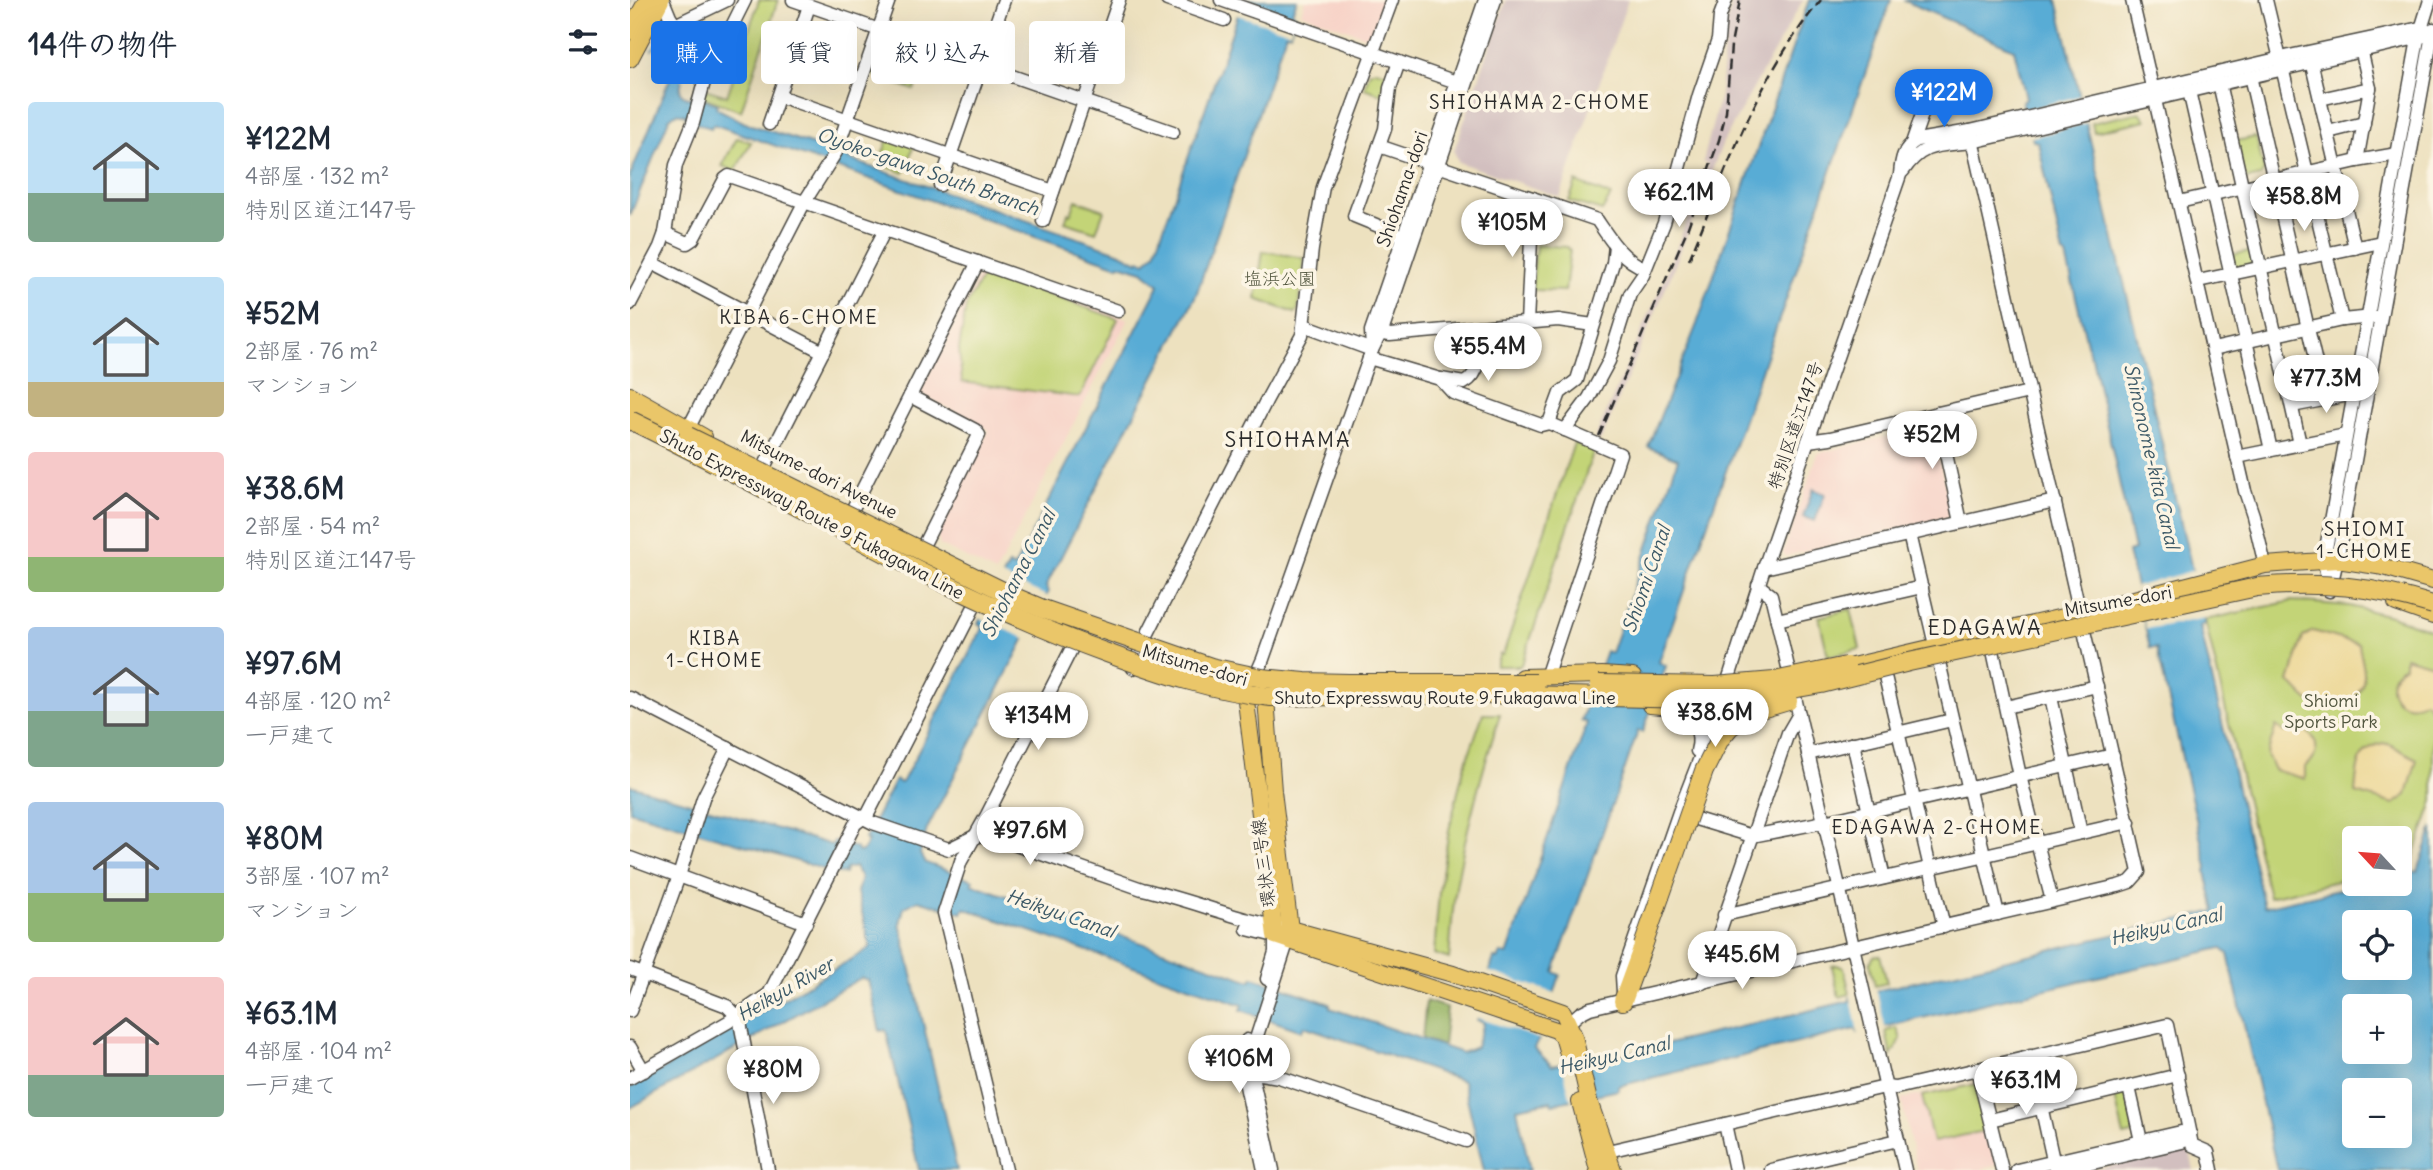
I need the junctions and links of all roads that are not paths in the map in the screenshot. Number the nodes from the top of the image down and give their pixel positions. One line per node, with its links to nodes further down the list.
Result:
1 (727, 0): 19 (street)
2 (745, 0): 20 (street)
3 (889, 0): 21 (street)
4 (1004, 0): 22 (street)
5 (1119, 0): 44 (street)
6 (1167, 0): 17 (street)
7 (1392, 0): 28 (street)
8 (1485, 0): 37 (street, Shiohama-dori)
9 (1495, 0): 37 (street)
10 (1726, 0): 79 (street)
11 (2133, 0): 41 (street)
12 (2266, 0): 31 (street)
13 (2430, 0): 24 (street)
14 (1224, 1): 28 (street)
15 (802, 2): 23 (street); 42 (street)
16 (654, 3): 18 (street); 25 (main road)
17 (1224, 20)
18 (671, 21)
19 (683, 21)
20 (734, 21)
21 (882, 21)
22 (997, 21)
23 (871, 27)
24 (2427, 32): 26 (street); 31 (street); 54 (street); 86 (street)
25 (632, 43)
26 (2361, 49): 29 (street); 38 (street)
27 (871, 53): 45 (street)
28 (1373, 54): 30 (street); 90 (street)
29 (2311, 61): 31 (street); 43 (street)
30 (1399, 62): 37 (street); 52 (street)
31 (2282, 63): 32 (street); 41 (street); 58 (street)
32 (2250, 76): 34 (street); 60 (street)
33 (1015, 77): 44 (street)
34 (2218, 83): 39 (street); 62 (street)
35 (703, 84): 70 (street)
36 (975, 84): 53 (street)
37 (1461, 84): 56 (street, Shiohama-dori)
38 (2370, 88): 43 (street); 46 (street)
39 (2189, 91): 41 (street); 64 (street)
40 (1930, 92): 51 (street)
41 (2153, 94): 50 (street, 特別区道江147号); 67 (street)
42 (779, 96): 45 (street); 47 (street)
43 (2320, 99): 49 (street)
44 (1084, 101): 48 (street); 63 (street)
45 (848, 120): 53 (street); 66 (street)
46 (2364, 123): 49 (street); 55 (street)
47 (769, 124)
48 (1173, 132)
49 (2328, 132): 57 (street)
50 (1971, 136): 51 (street, 特別区道江147号); 59 (street, 特別区道江147号); 100 (street)
51 (1912, 143): 59 (street, 特別区道江147号)
52 (1379, 146): 56 (street); 71 (street)
53 (951, 155): 61 (street); 63 (street)
54 (2397, 155): 55 (street); 72 (street)
55 (2357, 161): 57 (street)
56 (1433, 165): 65 (street); 71 (street, Shiohama-dori); 93 (street, Shiohama-dori)
57 (2336, 167): 58 (street); 74 (street)
58 (2308, 174): 60 (street); 75 (street)
59 (1900, 175): 113 (street, 特別区道江147号)
60 (2275, 180): 62 (street); 76 (street)
61 (940, 185)
62 (2242, 187): 64 (street); 80 (street)
63 (1054, 191): 68 (street)
64 (2213, 195): 67 (street); 81 (street)
65 (1533, 198): 73 (street); 88 (street)
66 (805, 201): 69 (street); 70 (street); 85 (street)
67 (2179, 202): 82 (street)
68 (1043, 220)
69 (885, 230): 77 (street); 97 (street)
70 (664, 233): 78 (street)
71 (1403, 236): 93 (street, Shiohama-dori)
72 (2381, 242): 74 (street); 86 (street)
73 (1615, 246): 79 (street); 89 (street)
74 (2355, 248): 75 (street)
75 (2326, 254): 76 (street); 87 (street)
76 (2293, 261): 80 (street); 92 (street)
77 (978, 262): 84 (street); 103 (street)
78 (652, 263): 83 (street); 85 (street)
79 (1646, 268): 111 (street)
80 (2260, 268): 81 (street); 94 (street)
81 (2231, 274): 82 (street); 95 (street)
82 (2197, 281): 96 (street)
83 (630, 304)
84 (1118, 311)
85 (748, 313): 97 (street); 110 (street)
86 (2374, 317): 87 (street); 101 (street); 125 (street)
87 (2342, 320): 92 (street)
88 (1527, 323): 89 (street); 91 (street)
89 (1593, 325): 109 (street)
90 (1304, 326): 98 (street); 139 (street)
91 (1478, 327): 93 (street); 99 (street)
92 (2308, 327): 94 (street); 104 (street)
93 (1376, 333): 98 (street, Shiohama-dori)
94 (2275, 335): 95 (street); 105 (street)
95 (2246, 341): 96 (street); 115 (street)
96 (2213, 348): 116 (street)
97 (824, 352): 117 (street)
98 (1370, 354): 99 (street); 145 (street, Shiohama-dori)
99 (1440, 379): 109 (street)
100 (2029, 392): 107 (street); 119 (street)
101 (2354, 394): 104 (street); 112 (street)
102 (630, 395): 110 (main road, Mitsume-dori Avenue)
103 (910, 396): 120 (street); 124 (street)
104 (2325, 398): 105 (street)
105 (2291, 406): 114 (street)
106 (630, 410): 147 (highway, Shuto Expressway Route 9 Fukagawa Line, bridge)
107 (1937, 413): 113 (street); 121 (street)
108 (630, 421): 118 (main road); 141 (highway, Shuto Expressway Route 9 Fukagawa Line, bridge)
109 (1549, 423): 111 (street)
110 (688, 429): 117 (main road, Mitsume-dori Avenue)
111 (1564, 429): 146 (street)
112 (2346, 435): 114 (street); 125 (street)
113 (1808, 441): 127 (street, 特別区道江147号)
114 (2300, 443): 115 (street)
115 (2271, 450): 116 (street)
116 (2237, 457): 126 (street)
117 (764, 468): 118 (street); 120 (main road, Mitsume-dori Avenue)
118 (753, 489): 123 (main road)
119 (2055, 501): 121 (street); 136 (street)
120 (851, 512): 123 (street); 124 (highway)
121 (1961, 522): 122 (street)
122 (1909, 534): 127 (street); 130 (street)
123 (840, 535): 133 (main road)
124 (920, 554): 138 (main road, bridge); 147 (highway, bridge)
125 (2331, 560): 126 (main road, Mitsume-dori); 128 (main road, Mitsume-dori); 131 (street)
126 (2264, 565): 136 (main road, Mitsume-dori)
127 (1764, 568): 129 (street, 特別区道江147号)
128 (2433, 581)
129 (1758, 584): 137 (street); 150 (street, 特別区道江147号)
130 (1922, 587): 137 (street); 142 (street)
131 (2329, 591): 135 (main road, Mitsume-dori); 136 (main road, Mitsume-dori, bridge)
132 (2433, 593): 147 (highway, Shuto Expressway Route 9 Fukagawa Line, bridge)
133 (975, 605): 140 (main road, Mitsume-dori); 172 (street)
134 (2433, 606): 141 (highway, Shuto Expressway Route 9 Fukagawa Line, bridge)
135 (2433, 616)
136 (2082, 619): 141 (main road, Mitsume-dori); 142 (main road, Mitsume-dori); 148 (street)
137 (1777, 620): 149 (street)
138 (1085, 622): 139 (main road); 140 (street)
139 (1143, 643): 143 (street); 145 (main road)
140 (1074, 646): 143 (main road, Mitsume-dori); 176 (street)
141 (1984, 647): 142 (main road, Mitsume-dori); 156 (street); 199 (highway, bridge)
142 (1937, 652): 144 (main road, Mitsume-dori); 149 (main road, Mitsume-dori); 159 (street)
143 (1133, 668): 153 (main road, Mitsume-dori)
144 (1884, 671): 149 (main road, Mitsume-dori); 160 (street)
145 (1260, 676): 146 (main road, Mitsume-dori); 153 (street, Shiohama-dori); 154 (main road, 環状三号線)
146 (1546, 677): 150 (main road, Mitsume-dori, bridge)
147 (1486, 682)
148 (2097, 686): 151 (street); 164 (street)
149 (1793, 687): 150 (main road, Mitsume-dori); 157 (main road, Mitsume-dori); 158 (street)
150 (1726, 689): 157 (street, 特別区道江147号)
151 (2051, 697): 156 (street); 165 (street)
152 (630, 698): 162 (street)
153 (1247, 701): 154 (main road, Mitsume-dori); 190 (main road, 環状三号線)
154 (1265, 702): 155 (main road, Mitsume-dori, bridge); 190 (main road, 環状三号線)
155 (1675, 708): 157 (main road, Mitsume-dori); 170 (street, 特別区道江147号)
156 (2006, 708): 166 (street)
157 (1723, 709): 170 (street, 特別区道江147号); 171 (street, 特別区道江147号)
158 (1799, 713): 163 (street); 177 (street)
159 (1952, 720): 160 (street); 167 (street)
160 (1899, 733): 161 (street); 168 (street)
161 (1853, 743): 163 (street); 169 (street)
162 (728, 748): 172 (street); 182 (street)
163 (1808, 754): 173 (street)
164 (2113, 755): 165 (street); 174 (street)
165 (2067, 766): 166 (street); 175 (street)
166 (2021, 776): 167 (street); 178 (street)
167 (1968, 788): 168 (street); 179 (street)
168 (1915, 802): 169 (street); 181 (street)
169 (1868, 811): 173 (street); 183 (street)
170 (1679, 812): 199 (street, 特別区道江147号)
171 (1696, 819): 177 (street); 199 (street, 特別区道江147号)
172 (868, 821): 176 (street); 188 (street)
173 (1824, 822): 177 (street); 184 (street)
174 (2129, 822): 175 (street); 185 (street)
175 (2081, 833): 178 (street)
176 (977, 835): 190 (street); 223 (street)
177 (1752, 836): 187 (street)
178 (2037, 842): 179 (street); 185 (street)
179 (1984, 855): 181 (street); 186 (street)
180 (630, 858): 182 (street)
181 (1930, 867): 183 (street); 189 (street)
182 (679, 876): 188 (street); 195 (street)
183 (1884, 878): 184 (street)
184 (1839, 888): 187 (street); 191 (street)
185 (2052, 901): 186 (street)
186 (1998, 914): 189 (street)
187 (1724, 915): 198 (street)
188 (806, 923): 201 (street)
189 (1944, 927): 191 (street)
190 (1281, 933): 192 (main road, 環状三号線); 196 (main road); 207 (street)
191 (1853, 948): 198 (street); 210 (street)
192 (1393, 956): 193 (main road, 環状三号線); 196 (main road)
193 (1411, 961): 197 (main road); 202 (main road, 環状三号線)
194 (630, 969): 195 (street)
195 (643, 974): 200 (street); 201 (street)
196 (1387, 974): 197 (main road)
197 (1405, 980): 202 (main road)
198 (1702, 983): 199 (street)
199 (1623, 1001): 202 (street)
200 (630, 1011)
201 (738, 1019): 206 (street); 222 (street)
202 (1558, 1027): 212 (main road)
203 (630, 1047): 206 (street)
204 (2030, 1056): 205 (street); 208 (street); 213 (street)
205 (1977, 1069): 210 (street); 214 (street)
206 (644, 1070): 209 (street)
207 (1249, 1072): 218 (street); 224 (street); 225 (street)
208 (2178, 1075): 211 (street); 216 (street)
209 (630, 1079)
210 (1885, 1087): 215 (street); 217 (street)
211 (2129, 1087): 213 (street); 219 (street)
212 (1585, 1102): 220 (main road); 226 (main road)
213 (2041, 1107): 214 (street); 221 (street)
214 (1990, 1120): 231 (street)
215 (1725, 1124): 220 (street); 228 (street)
216 (2190, 1134): 219 (street); 221 (street); 233 (street)
217 (1898, 1140): 229 (street); 230 (street)
218 (1466, 1141)
219 (2141, 1141): 221 (street)
220 (1608, 1151): 227 (main road)
221 (2057, 1167): 232 (street)
222 (768, 1170)
223 (1006, 1170)
224 (1264, 1170)
225 (1273, 1170)
226 (1598, 1170)
227 (1613, 1170)
228 (1735, 1170)
229 (1771, 1170)
230 (1905, 1170)
231 (2001, 1170)
232 (2017, 1170)
233 (2212, 1170)

